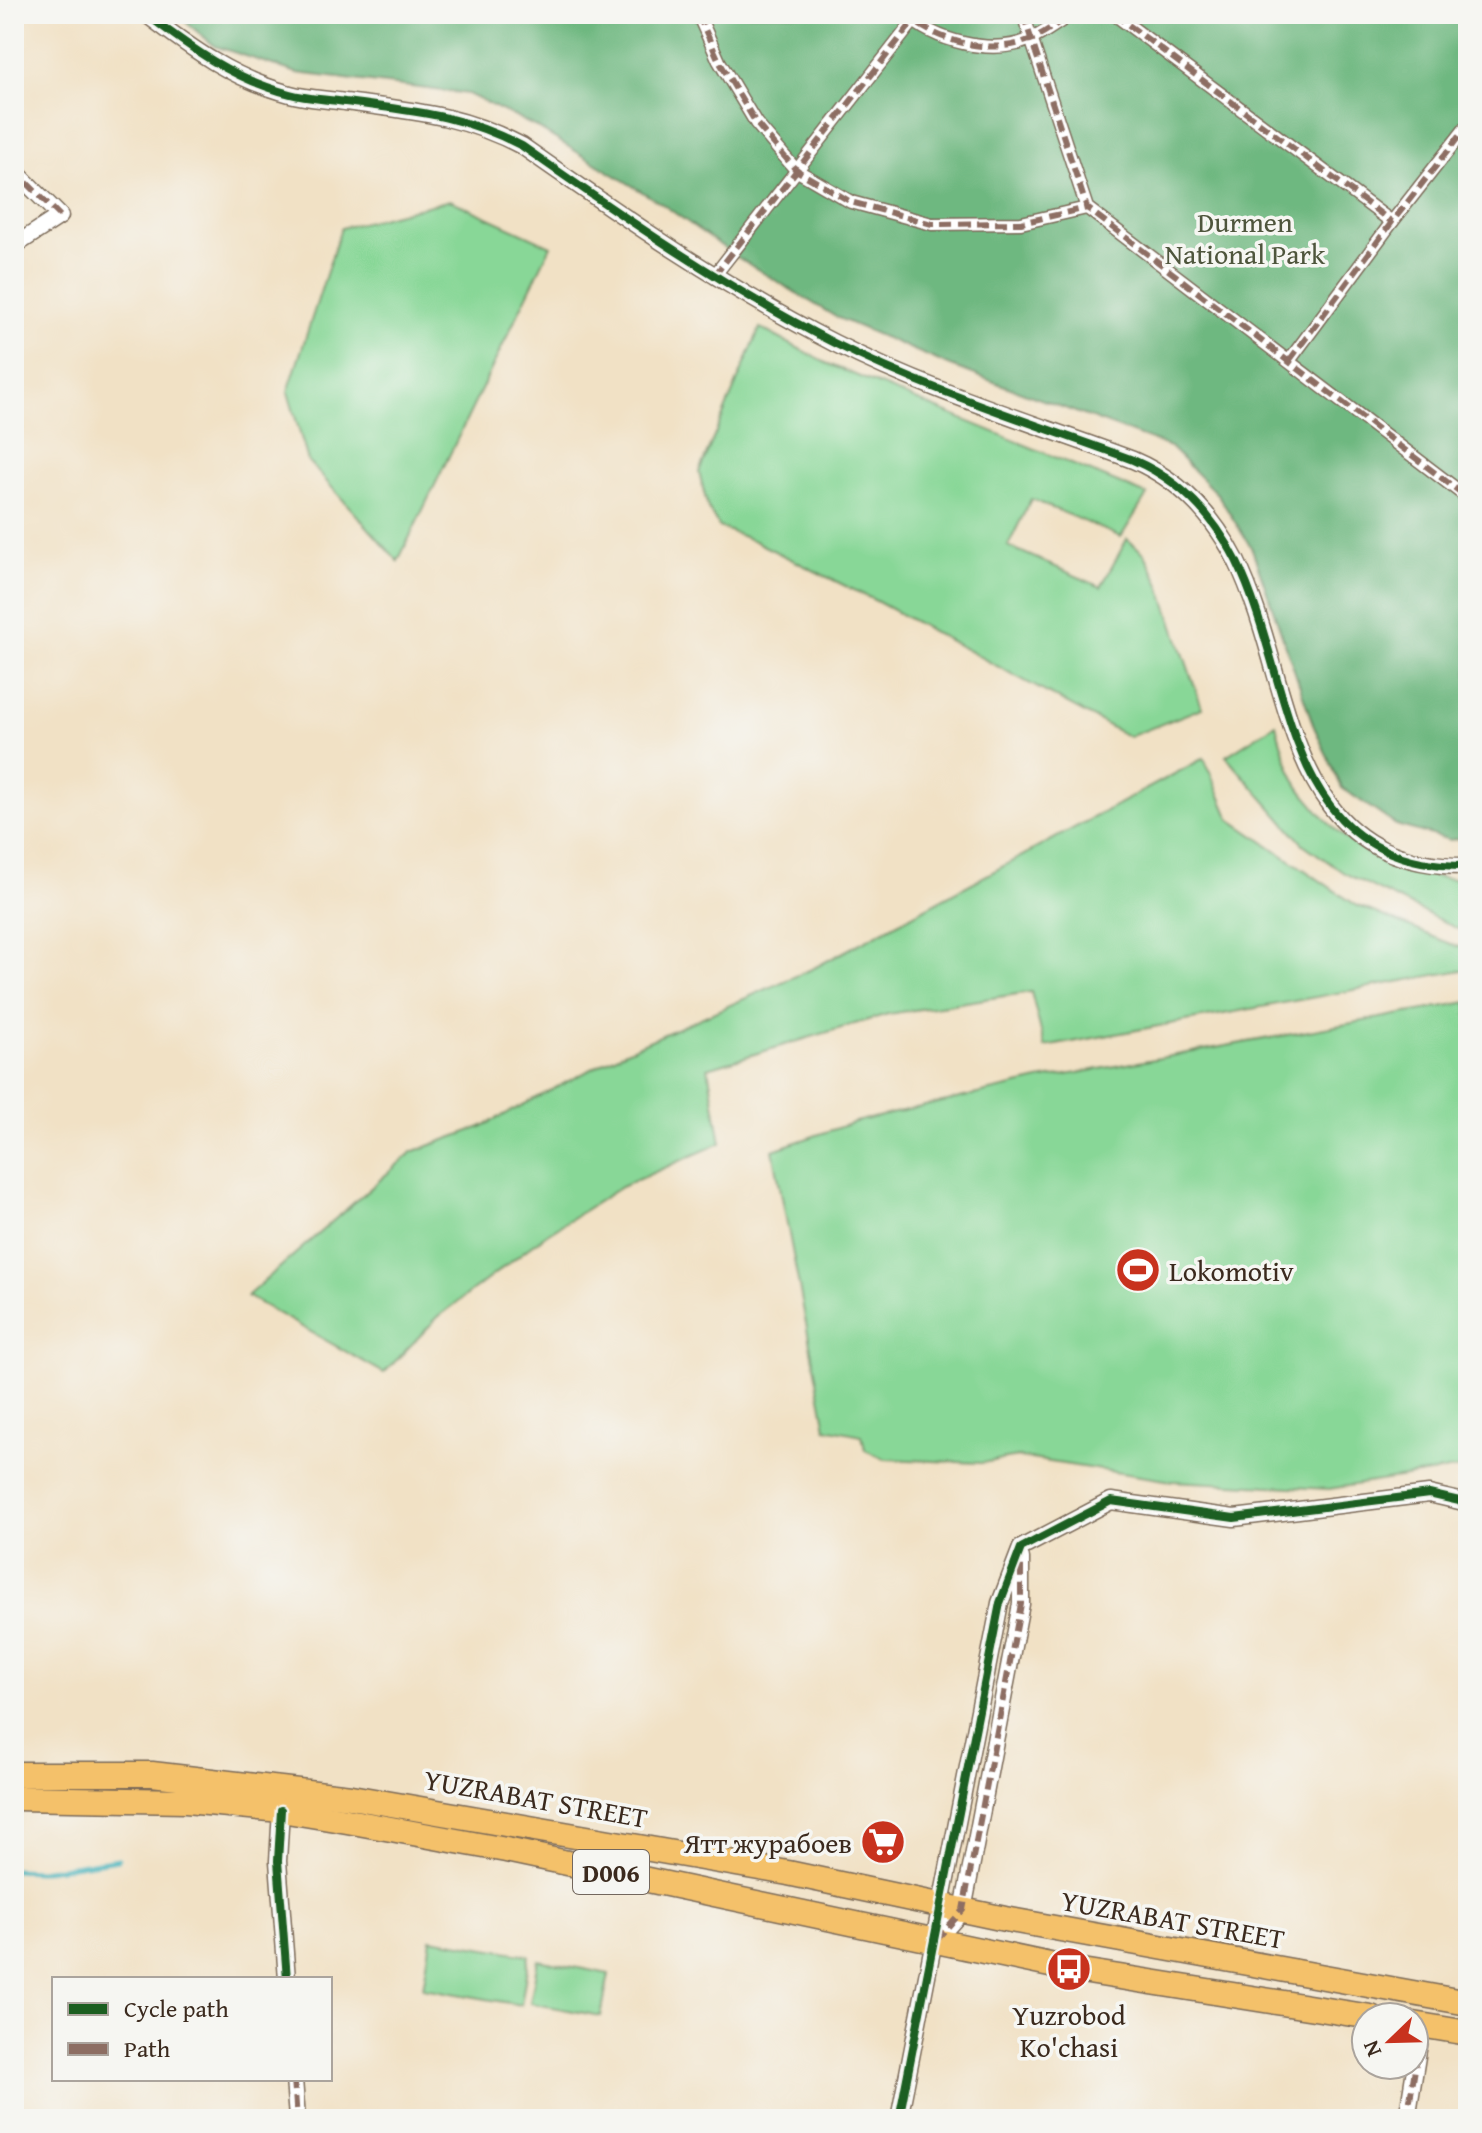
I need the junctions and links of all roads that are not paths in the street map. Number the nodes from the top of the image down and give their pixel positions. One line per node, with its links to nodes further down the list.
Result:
1 (146, 14): 14 (street)
2 (698, 14): 10 (street)
3 (1023, 14): 7 (street)
4 (1072, 14): 7 (street)
5 (1114, 14): 12 (street)
6 (913, 16): 7 (street); 10 (street)
7 (1030, 39): 11 (street)
8 (1468, 125): 12 (street)
9 (14, 170): 13 (street)
10 (796, 170): 11 (street); 14 (street)
11 (1087, 208): 15 (street)
12 (1392, 222): 15 (street)
13 (14, 246)
14 (714, 276): 17 (street)
15 (1289, 361): 16 (street)
16 (1468, 498)
17 (1468, 866)
18 (1468, 1503): 22 (street)
19 (14, 1774): 22 (main road, YUZRABAT STREET / D006)
20 (14, 1798): 21 (main road, YUZRABAT STREET / D006)
21 (281, 1810): 23 (main road, YUZRABAT STREET / D006); 24 (street)
22 (953, 1908): 23 (street); 25 (main road, YUZRABAT STREET / D006)
23 (936, 1941): 26 (main road, YUZRABAT STREET / D006); 32 (street)
24 (287, 1977)
25 (1468, 2003)
26 (1350, 2014)
27 (1430, 2026): 28 (main road)
28 (1468, 2033)
29 (294, 2081): 31 (street)
30 (1411, 2081): 33 (street)
31 (297, 2119)
32 (899, 2119)
33 (1407, 2119)

